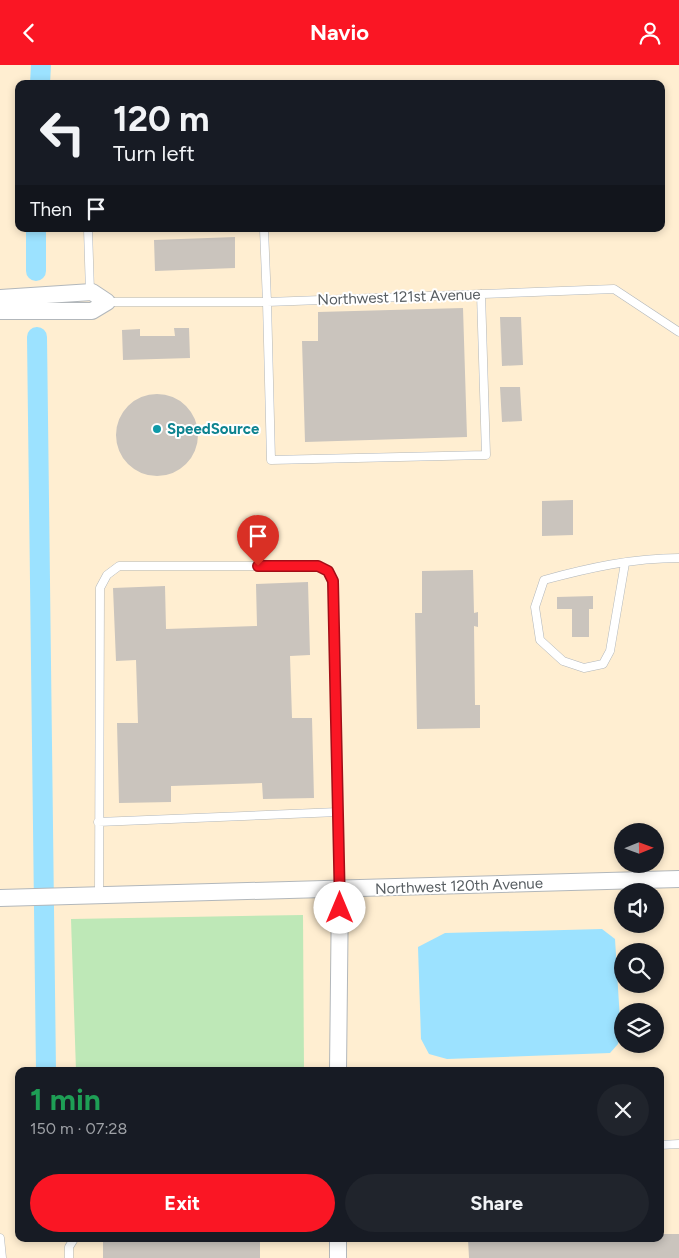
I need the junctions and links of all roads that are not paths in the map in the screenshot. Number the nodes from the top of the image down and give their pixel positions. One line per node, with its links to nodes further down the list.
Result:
1 (88, 232): 3 (lane)
2 (264, 232): 7 (lane)
3 (90, 293): 5 (street); 6 (street, Northwest 121st Avenue)
4 (481, 294): 7 (lane, Northwest 121st Avenue); 7 (lane); 9 (lane, Northwest 121st Avenue)
5 (0, 298)
6 (107, 302): 7 (lane, Northwest 121st Avenue); 8 (street, Northwest 121st Avenue)
7 (267, 302)
8 (0, 311)
9 (679, 332)
10 (679, 558): 11 (lane)
11 (625, 563): 11 (lane)
12 (338, 812): 13 (lane); 13 (lane); 15 (lane)
13 (98, 822): 16 (lane)
14 (679, 879): 15 (street, Northwest 120th Avenue)
15 (340, 889): 16 (street, Northwest 120th Avenue); 18 (street)
16 (99, 895): 17 (street, Northwest 120th Avenue)
17 (0, 898)
18 (338, 1067)
19 (679, 1144): 20 (lane)
20 (664, 1145)
21 (0, 1238): 24 (lane)
22 (72, 1242): 25 (lane)
23 (338, 1242): 26 (street)
24 (2, 1258)
25 (69, 1258)
26 (338, 1258)

